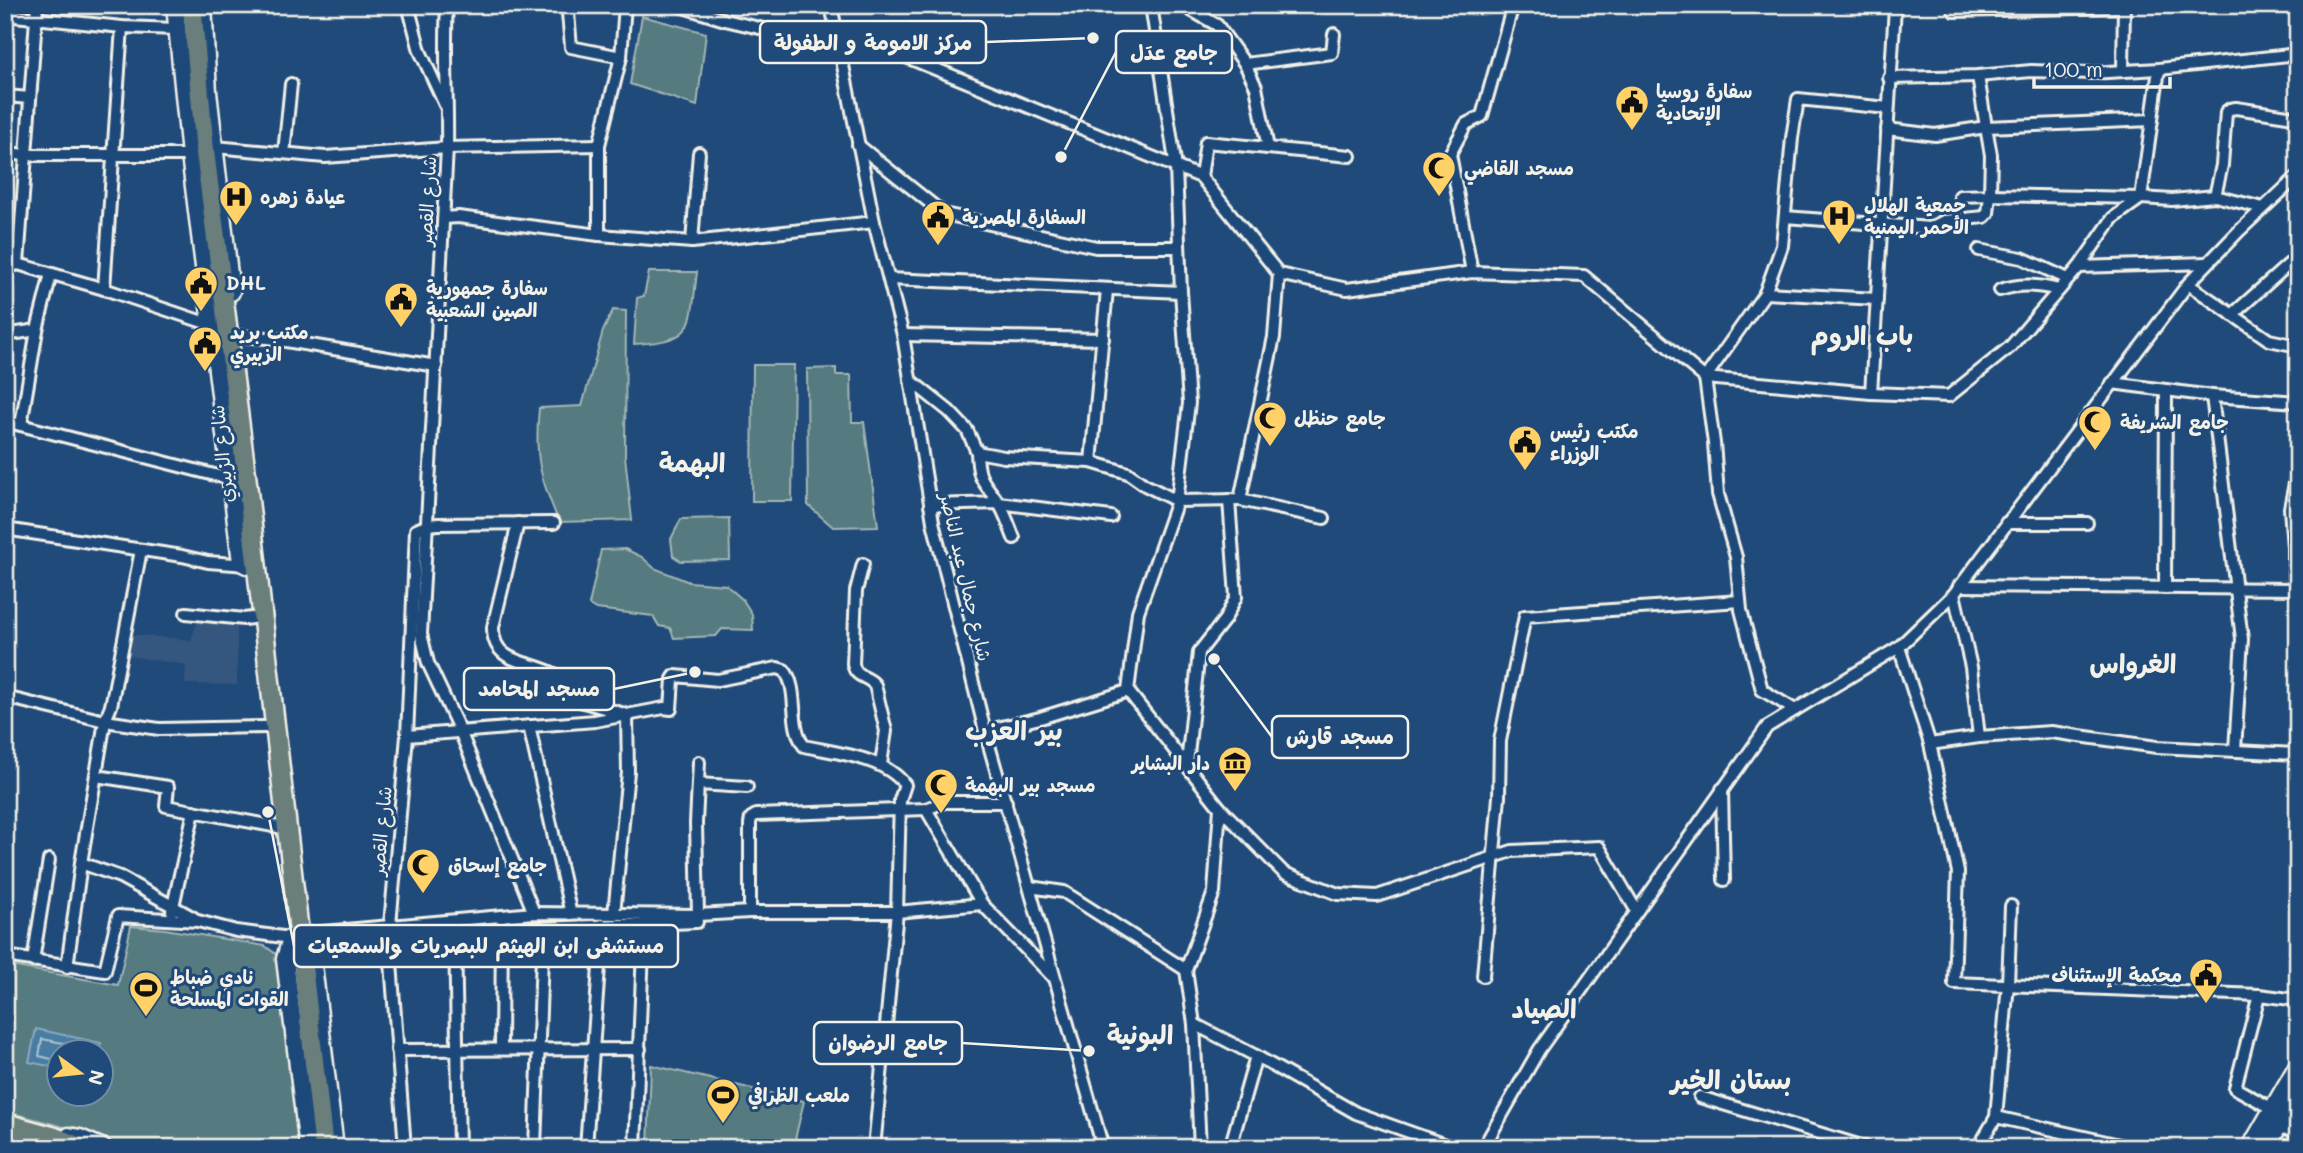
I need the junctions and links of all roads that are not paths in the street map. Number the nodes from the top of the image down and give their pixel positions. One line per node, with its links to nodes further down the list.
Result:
1 (37, 5): 19 (street)
2 (175, 5): 21 (main road, شارع الزبيري)
3 (183, 5): 61 (main road, شارع الزبيري)
4 (192, 5): 61 (main road, شارع الزبيري)
5 (203, 5): 44 (main road, شارع الزبيري)
6 (408, 5): 25 (street)
7 (447, 5): 24 (street, شارع القصر)
8 (625, 5): 27 (street)
9 (677, 5): 22 (street)
10 (831, 5): 22 (street, شارع جمال عبد الناصر)
11 (1151, 5): 54 (street)
12 (1182, 5): 28 (street)
13 (1513, 5): 77 (street)
14 (1895, 6): 32 (street)
15 (2124, 6): 16 (street); 30 (street)
16 (1954, 11)
17 (568, 13): 27 (street)
18 (5, 15): 19 (street)
19 (37, 18): 20 (street); 35 (street)
20 (122, 27): 21 (street); 51 (street)
21 (177, 29): 52 (main road, شارع الزبيري)
22 (836, 33): 43 (street, شارع جمال عبد الناصر); 54 (street)
23 (1334, 34): 28 (street)
24 (444, 47): 25 (street); 37 (street, شارع القصر)
25 (420, 51): 37 (street)
26 (2298, 54): 29 (street)
27 (621, 57): 42 (street)
28 (1245, 64): 46 (street)
29 (2159, 69): 30 (street); 39 (street)
30 (2123, 70): 31 (street)
31 (1978, 76): 32 (street); 40 (street)
32 (1889, 78): 36 (street)
33 (291, 84): 48 (street)
34 (5, 96): 35 (street)
35 (30, 98): 50 (street)
36 (1888, 108): 41 (street); 63 (street)
37 (448, 110): 45 (street, شارع القصر)
38 (2294, 117): 59 (street)
39 (2152, 121): 40 (street); 60 (street)
40 (1986, 127): 41 (street); 57 (street)
41 (1887, 129): 66 (street)
42 (598, 145): 45 (street); 67 (street)
43 (858, 145): 65 (street, شارع جمال عبد الناصر); 69 (street)
44 (215, 147): 48 (street); 61 (main road, شارع الزبيري)
45 (447, 148): 48 (street); 64 (street, شارع القصر)
46 (1268, 148): 53 (street); 56 (street)
47 (5, 153): 50 (street)
48 (284, 153)
49 (699, 153): 68 (street)
50 (26, 155): 51 (street); 74 (street)
51 (115, 155): 52 (street); 83 (street)
52 (190, 155): 61 (main road, شارع الزبيري)
53 (1350, 156)
54 (1176, 168): 56 (street); 69 (street)
55 (2298, 176): 62 (street)
56 (1201, 177): 79 (street)
57 (1990, 195): 58 (street); 60 (street); 66 (street)
58 (1960, 196)
59 (2215, 196): 60 (street); 62 (street)
60 (2141, 198): 75 (street)
61 (208, 200): 91 (main road, شارع الزبيري); 95 (main road, شارع الزبيري); 128 (main road, شارع الزبيري)
62 (2263, 208): 73 (street)
63 (1784, 217): 66 (street); 88 (street)
64 (444, 218): 67 (street); 98 (street, شارع القصر)
65 (874, 222): 68 (street); 80 (street, شارع جمال عبد الناصر)
66 (1882, 225): 89 (street)
67 (599, 235): 68 (street)
68 (692, 243)
69 (1179, 247): 87 (street)
70 (1979, 250): 81 (street)
71 (5, 256): 74 (street)
72 (2298, 256): 90 (street)
73 (2207, 263): 75 (street); 82 (street)
74 (18, 264): 76 (street); 78 (street)
75 (2079, 267): 81 (street)
76 (5, 268)
77 (1472, 272): 79 (street); 99 (street)
78 (51, 274): 83 (street); 92 (street)
79 (1279, 274): 112 (street)
80 (889, 278): 85 (street); 94 (street, شارع جمال عبد الناصر)
81 (2068, 279): 86 (street)
82 (2188, 284): 90 (street); 101 (street)
83 (104, 289): 91 (street)
84 (2000, 289): 86 (street)
85 (1107, 290): 87 (street); 96 (street)
86 (2059, 290): 103 (street)
87 (1181, 292): 113 (street)
88 (1765, 293): 89 (street); 99 (street)
89 (1877, 299): 103 (street)
90 (2232, 315): 97 (street)
91 (212, 325): 111 (main road, شارع الزبيري)
92 (37, 330): 93 (street); 107 (street)
93 (5, 335)
94 (903, 335): 96 (street); 100 (street, شارع جمال عبد الناصر)
95 (233, 336): 98 (street); 191 (main road, شارع الزبيري)
96 (1103, 339): 109 (street)
97 (2298, 346)
98 (436, 366): 123 (street, شارع القصر)
99 (1705, 378): 103 (street); 133 (street)
100 (910, 380): 108 (street); 115 (street, شارع جمال عبد الناصر)
101 (2112, 383): 102 (street); 121 (street)
102 (2166, 391): 104 (street); 129 (street)
103 (1871, 393)
104 (2212, 396): 105 (street); 130 (street)
105 (2298, 402)
106 (5, 421): 107 (street)
107 (21, 425): 111 (street)
108 (977, 452): 109 (street); 114 (street)
109 (1091, 462): 113 (street)
110 (2298, 468): 116 (street)
111 (230, 478): 128 (main road, شارع الزبيري)
112 (1235, 500): 113 (street); 118 (street); 155 (street)
113 (1177, 501): 139 (street)
114 (999, 503): 115 (street); 117 (street); 125 (street)
115 (930, 505): 147 (street, شارع جمال عبد الناصر)
116 (2294, 508): 131 (street)
117 (1111, 517)
118 (1324, 518)
119 (517, 523): 120 (street); 123 (street); 142 (street)
120 (554, 523)
121 (2006, 523): 122 (street); 132 (street)
122 (2087, 523)
123 (428, 525): 137 (street, شارع القصر); 138 (street, شارع القصر)
124 (5, 529): 126 (street)
125 (1014, 538)
126 (141, 550): 128 (street); 143 (street)
127 (863, 564): 154 (street)
128 (247, 565): 135 (main road, شارع الزبيري)
129 (2165, 588): 130 (street); 132 (street)
130 (2235, 588): 131 (street); 151 (street)
131 (2297, 589)
132 (1957, 590): 136 (street); 149 (street)
133 (1740, 601): 141 (street); 166 (street)
134 (186, 614): 135 (street)
135 (252, 618): 145 (main road, شارع الزبيري)
136 (1899, 647): 141 (street); 150 (street)
137 (408, 661): 138 (street); 148 (street, شارع القصر)
138 (428, 663): 146 (street, شارع القصر)
139 (1128, 691): 147 (street); 155 (street)
140 (5, 697): 143 (street)
141 (1795, 710): 159 (street)
142 (627, 715): 144 (street); 154 (street); 180 (street)
143 (105, 721): 145 (street); 156 (street)
144 (529, 726): 146 (street); 179 (street)
145 (266, 727): 165 (main road, شارع الزبيري)
146 (460, 731): 148 (street); 178 (street, شارع القصر)
147 (985, 731): 160 (street, شارع جمال عبد الناصر)
148 (407, 736): 188 (street, شارع القصر)
149 (1979, 737): 150 (street); 151 (street)
150 (1930, 744): 198 (street)
151 (2235, 750): 152 (street)
152 (2298, 754)
153 (699, 762): 157 (street)
154 (881, 764): 163 (street)
155 (1187, 764): 161 (street)
156 (96, 776): 164 (street); 168 (street)
157 (698, 784): 158 (street); 181 (street)
158 (747, 787)
159 (1722, 789): 169 (street); 174 (street)
160 (1006, 802): 162 (street); 170 (street, شارع جمال عبد الناصر)
161 (1220, 807): 166 (street); 195 (street)
162 (926, 809): 163 (street); 171 (street)
163 (900, 810): 175 (street); 177 (street)
164 (194, 811): 165 (street); 172 (street)
165 (278, 827): 191 (main road, شارع الزبيري)
166 (1494, 857): 174 (street); 196 (street)
167 (49, 860): 193 (street)
168 (81, 863): 172 (street); 194 (street)
169 (1724, 880)
170 (1030, 887): 195 (street); 197 (street, شارع جمال عبد الناصر)
171 (982, 904): 177 (street); 197 (street)
172 (173, 906): 183 (street); 184 (street)
173 (2011, 906): 198 (street)
174 (1636, 910): 235 (street)
175 (750, 912): 176 (street); 181 (street)
176 (849, 912): 177 (street); 185 (street)
177 (897, 912): 230 (street)
178 (534, 913): 179 (street); 182 (street)
179 (571, 914): 180 (street)
180 (614, 914): 181 (street)
181 (698, 915)
182 (500, 916): 188 (street); 189 (street)
183 (172, 919): 184 (street); 194 (street)
184 (198, 920): 191 (street)
185 (644, 924): 186 (street); 206 (street)
186 (602, 925): 187 (street); 204 (street)
187 (543, 928): 189 (street); 203 (street)
188 (389, 931): 190 (street); 191 (street); 207 (street, شارع القصر)
189 (503, 931): 190 (street); 202 (street)
190 (455, 936): 205 (street)
191 (298, 939): 221 (main road); 222 (main road, شارع الزبيري); 223 (main road, شارع الزبيري); 224 (main road)
192 (5, 956): 193 (street)
193 (33, 961): 194 (street)
194 (67, 967)
195 (1186, 970): 201 (street)
196 (1483, 976)
197 (1054, 978): 231 (street, شارع جمال عبد الناصر)
198 (2008, 984): 199 (street); 213 (street)
199 (2259, 995): 200 (street); 212 (street)
200 (2298, 1000)
201 (1194, 1024): 208 (street); 232 (street)
202 (501, 1048): 203 (street); 205 (street)
203 (540, 1048): 204 (street); 227 (street)
204 (594, 1048): 206 (street); 228 (street)
205 (457, 1049): 207 (street); 226 (street)
206 (640, 1049): 229 (street)
207 (397, 1050): 225 (street, شارع القصر)
208 (1256, 1056): 233 (street); 234 (street)
209 (2298, 1065): 212 (main road)
210 (2298, 1093): 212 (main road)
211 (1700, 1097): 236 (street)
212 (2272, 1116): 215 (main road); 239 (main road); 240 (main road)
213 (1996, 1117): 237 (street); 238 (street)
214 (5, 1123): 216 (main road)
215 (2298, 1130)
216 (55, 1137): 219 (main road); 220 (main road)
217 (5, 1138): 218 (main road)
218 (37, 1148)
219 (82, 1148)
220 (103, 1148)
221 (308, 1148)
222 (315, 1148)
223 (324, 1148)
224 (335, 1148)
225 (405, 1148)
226 (459, 1148)
227 (535, 1148)
228 (586, 1148)
229 (635, 1148)
230 (874, 1148)
231 (1103, 1148)
232 (1200, 1148)
233 (1230, 1148)
234 (1454, 1148)
235 (1483, 1148)
236 (1868, 1148)
237 (1978, 1148)
238 (2133, 1148)
239 (2250, 1148)
240 (2266, 1148)

